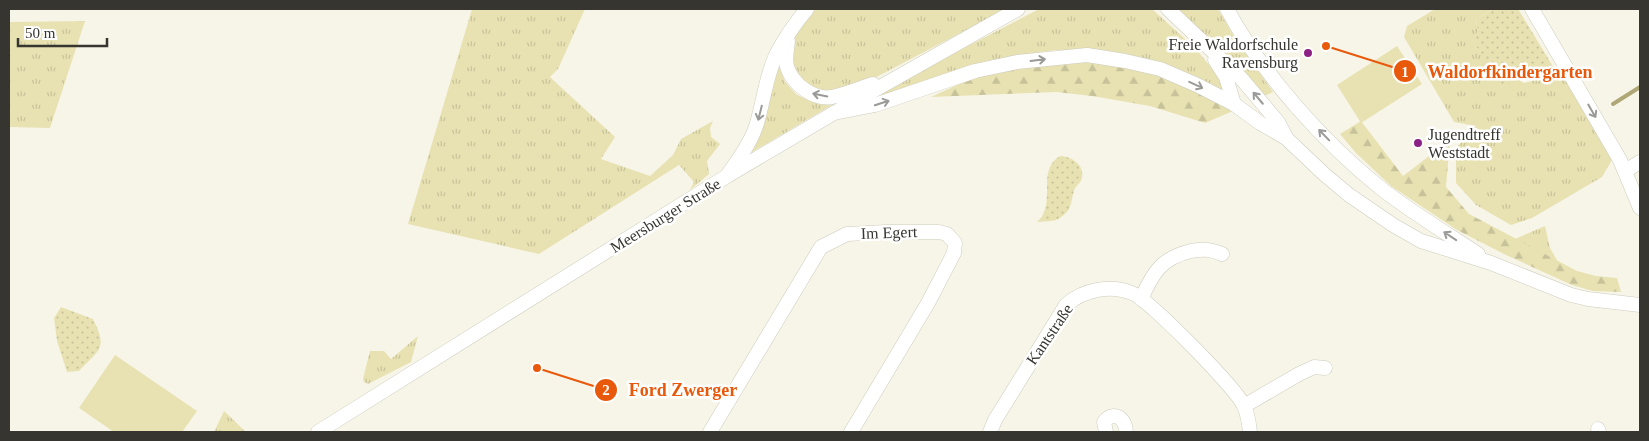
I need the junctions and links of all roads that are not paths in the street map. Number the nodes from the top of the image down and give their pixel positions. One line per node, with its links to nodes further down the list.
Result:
1 (807, 9): 6 (street)
2 (1018, 9): 8 (street, Meersburger Straße)
3 (1168, 9): 7 (street)
4 (1227, 9): 17 (street, one-way to 4)
5 (1532, 9): 13 (street, one-way to 13)
6 (789, 35): 8 (street, one-way to 6); 14 (street, one-way to 14)
7 (1206, 46): 9 (street); 11 (street, one-way to 7)
8 (900, 76): 10 (street, Meersburger Straße)
9 (1234, 104): 10 (street, one-way to 9); 11 (street)
10 (834, 113): 14 (street, Meersburger Straße)
11 (1286, 138): 17 (street)
12 (1640, 162): 13 (street)
13 (1622, 165): 15 (street)
14 (727, 176): 22 (street, Meersburger Straße)
15 (1640, 208)
16 (1222, 254): 18 (street)
17 (1491, 263): 19 (street)
18 (1141, 299): 21 (street, Kantstraße); 25 (street, Kantstraße)
19 (1640, 305)
20 (1325, 368): 21 (street)
21 (1244, 406): 28 (street)
22 (318, 432)
23 (710, 432): 24 (street, Im Egert)
24 (852, 432)
25 (990, 432)
26 (1106, 432): 27 (street)
27 (1126, 432)
28 (1250, 432)

